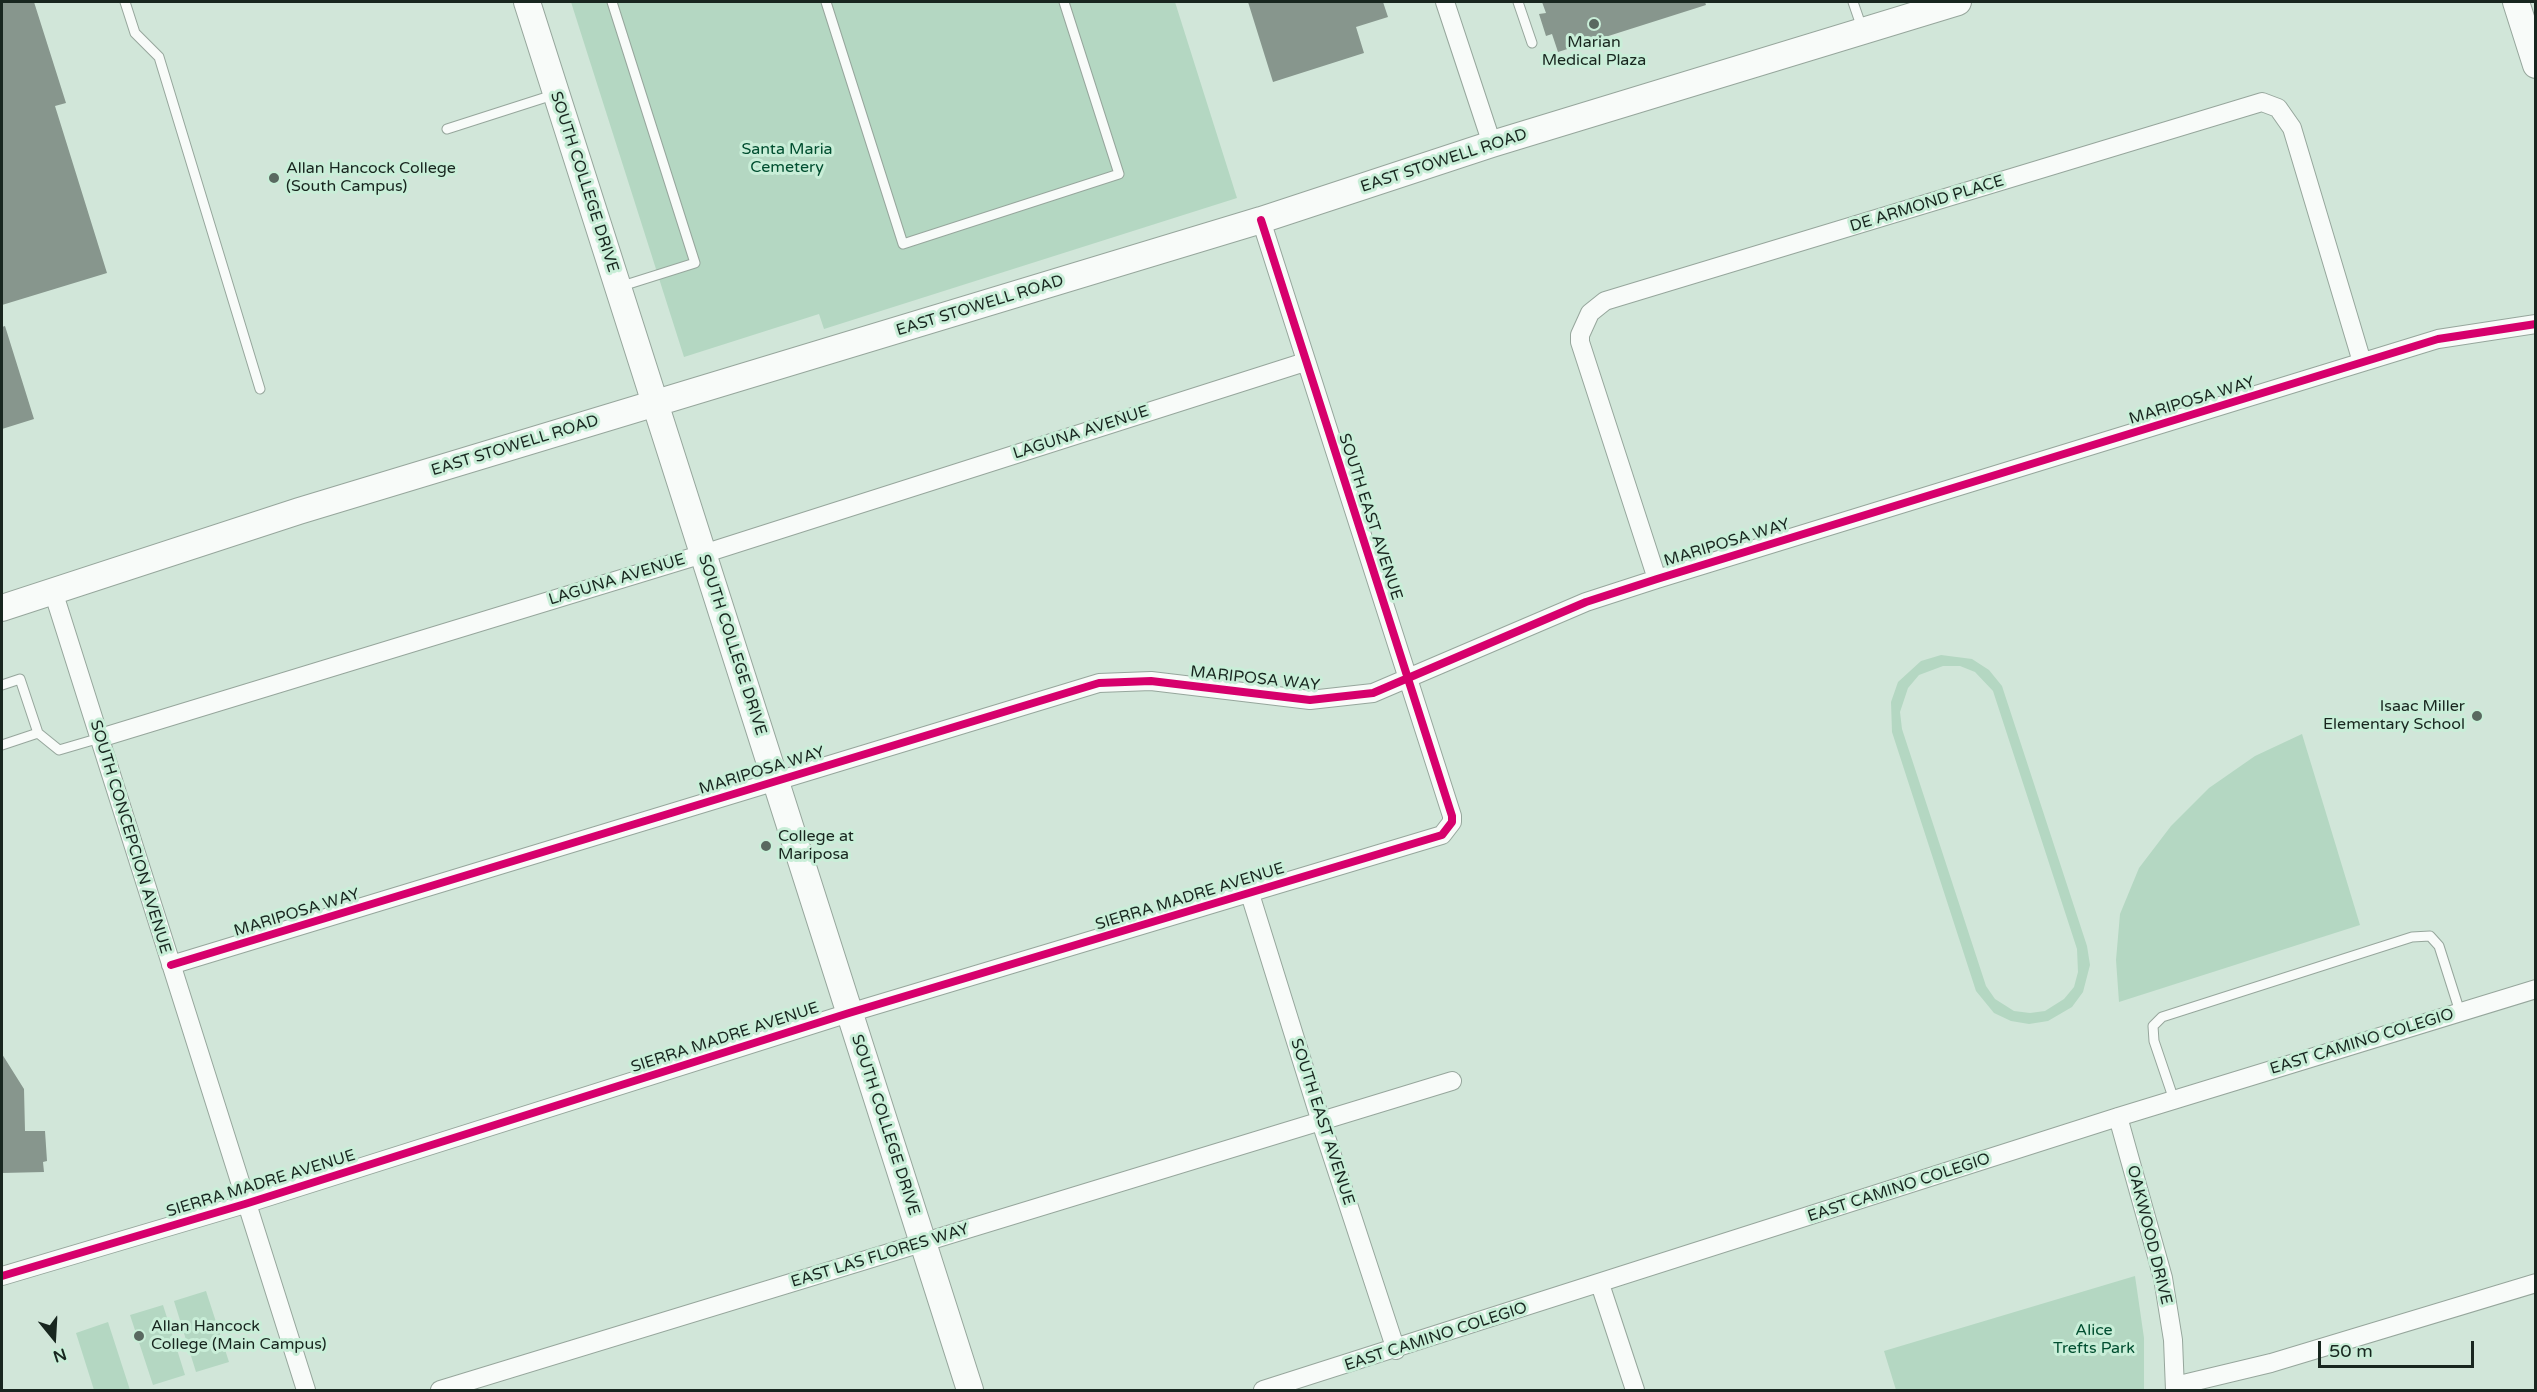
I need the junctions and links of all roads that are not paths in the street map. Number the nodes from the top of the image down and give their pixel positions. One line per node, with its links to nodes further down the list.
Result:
1 (126, 2): 22 (lane)
2 (527, 2): 14 (main road, SOUTH COLLEGE DRIVE)
3 (612, 2): 18 (lane)
4 (826, 2): 5 (lane)
5 (1064, 2)
6 (1445, 2): 16 (street)
7 (1518, 2): 12 (lane)
8 (1853, 2): 11 (lane)
9 (1958, 2): 11 (main road, EAST STOWELL ROAD)
10 (2516, 2): 13 (main road)
11 (1863, 31): 16 (main road, EAST STOWELL ROAD)
12 (1532, 43)
13 (2535, 64)
14 (556, 94): 15 (lane); 18 (main road, SOUTH COLLEGE DRIVE)
15 (447, 129)
16 (1492, 144): 17 (main road, EAST STOWELL ROAD)
17 (1261, 220): 20 (street, SOUTH EAST AVENUE); 23 (main road, EAST STOWELL ROAD)
18 (617, 287): 23 (main road, SOUTH COLLEGE DRIVE)
19 (2535, 324): 21 (street, MARIPOSA WAY)
20 (1305, 362): 24 (street, LAGUNA AVENUE); 28 (street, SOUTH EAST AVENUE)
21 (2362, 362): 25 (street, MARIPOSA WAY); 25 (street, DE ARMOND PLACE)
22 (260, 389)
23 (655, 404): 24 (main road, SOUTH COLLEGE DRIVE); 26 (main road, EAST STOWELL ROAD)
24 (703, 554): 31 (street, LAGUNA AVENUE); 33 (main road, SOUTH COLLEGE DRIVE)
25 (1657, 579): 28 (street, MARIPOSA WAY)
26 (53, 591): 27 (main road, EAST STOWELL ROAD); 31 (street, SOUTH CONCEPCION AVENUE)
27 (2, 608)
28 (1408, 680): 33 (street, MARIPOSA WAY); 34 (street, SOUTH EAST AVENUE)
29 (2, 685): 30 (lane)
30 (38, 733): 31 (lane); 32 (lane)
31 (100, 738): 36 (street, SOUTH CONCEPCION AVENUE)
32 (2, 745)
33 (775, 781): 36 (street, MARIPOSA WAY); 39 (main road, SOUTH COLLEGE DRIVE)
34 (1452, 822): 35 (street, SIERRA MADRE AVENUE)
35 (1250, 894): 39 (street, SIERRA MADRE AVENUE); 43 (street, SOUTH EAST AVENUE)
36 (171, 965): 44 (street, SOUTH CONCEPCION AVENUE)
37 (2535, 989): 38 (street, EAST CAMINO COLEGIO)
38 (2460, 1012): 41 (street, EAST CAMINO COLEGIO); 41 (lane)
39 (849, 1013): 44 (street, SIERRA MADRE AVENUE); 45 (main road, SOUTH COLLEGE DRIVE)
40 (1452, 1081): 43 (street, EAST LAS FLORES WAY)
41 (2174, 1100): 42 (street, EAST CAMINO COLEGIO)
42 (2118, 1117): 48 (street, EAST CAMINO COLEGIO); 50 (street, OAKWOOD DRIVE)
43 (1321, 1122): 45 (street, EAST LAS FLORES WAY); 49 (street, SOUTH EAST AVENUE)
44 (245, 1204): 46 (street, SIERRA MADRE AVENUE); 51 (street, SOUTH CONCEPCION AVENUE)
45 (923, 1243): 52 (street, EAST LAS FLORES WAY); 53 (main road, SOUTH COLLEGE DRIVE)
46 (2, 1276)
47 (2535, 1283): 50 (street)
48 (1600, 1284): 49 (street, EAST CAMINO COLEGIO); 55 (street)
49 (1396, 1350): 54 (street, EAST CAMINO COLEGIO)
50 (2175, 1388)
51 (306, 1390)
52 (440, 1390)
53 (969, 1390)
54 (1263, 1390)
55 (1635, 1390)

